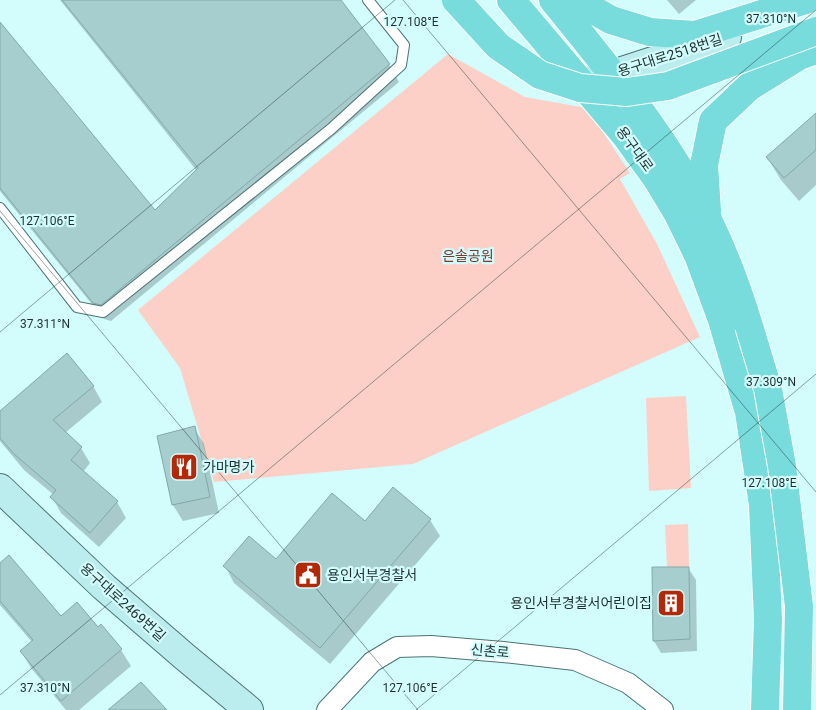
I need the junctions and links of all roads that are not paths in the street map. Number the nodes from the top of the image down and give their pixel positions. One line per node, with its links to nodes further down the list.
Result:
1 (368, 0): 13 (lane)
2 (456, 0): 8 (main road, bridge)
3 (511, 0): 11 (main road, 용구대로)
4 (537, 0): 6 (main road)
5 (806, 0): 6 (main road)
6 (564, 4): 10 (main road, 용구대로)
7 (816, 8): 10 (street, 용구대로2518번길)
8 (816, 31)
9 (816, 50): 14 (main road)
10 (611, 74): 11 (street, 용구대로2518번길); 14 (main road, 용구대로)
11 (581, 84): 12 (main road, 용구대로)
12 (648, 167): 15 (main road); 20 (main road, 용구대로)
13 (0, 208)
14 (708, 220): 15 (main road, 용구대로)
15 (720, 245): 21 (main road, 용구대로, bridge)
16 (0, 488): 17 (street, 용구대로2469번길)
17 (250, 710)
18 (327, 710): 19 (street, 신촌로)
19 (663, 710)
20 (765, 710)
21 (797, 710)

